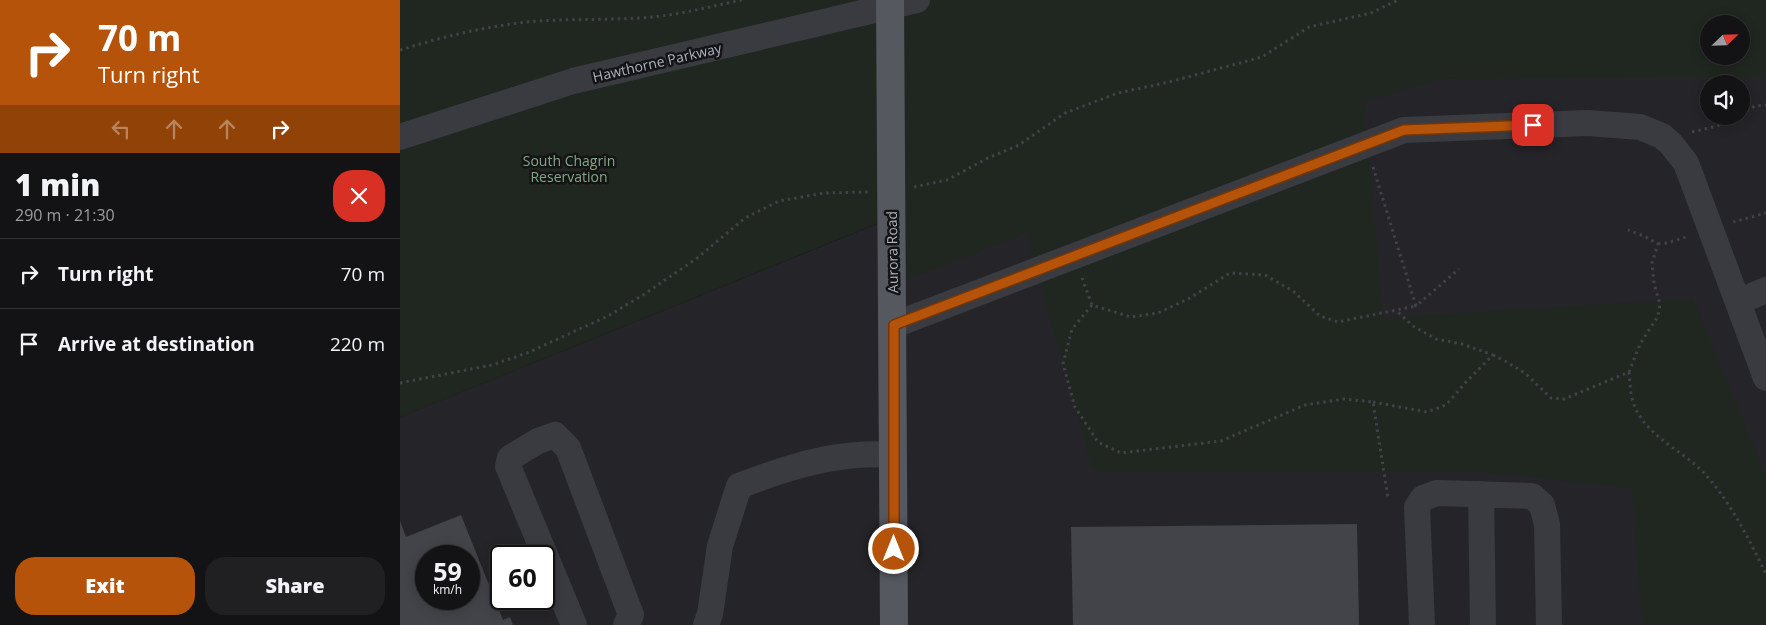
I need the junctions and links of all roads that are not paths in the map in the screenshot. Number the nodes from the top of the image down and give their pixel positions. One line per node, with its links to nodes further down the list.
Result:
1 (917, 0): 2 (street, Hawthorne Parkway)
2 (890, 3): 3 (street, Hawthorne Parkway); 6 (main road, Aurora Road)
3 (400, 137)
4 (1766, 290): 5 (street)
5 (1738, 302): 6 (street); 7 (street)
6 (894, 325): 8 (main road, Aurora Road)
7 (1766, 378)
8 (894, 454): 12 (street); 13 (main road, Aurora Road)
9 (1481, 494): 14 (street); 15 (street); 16 (street)
10 (574, 625): 11 (street)
11 (626, 625)
12 (706, 625)
13 (894, 625)
14 (1422, 625)
15 (1483, 625)
16 (1549, 625)

